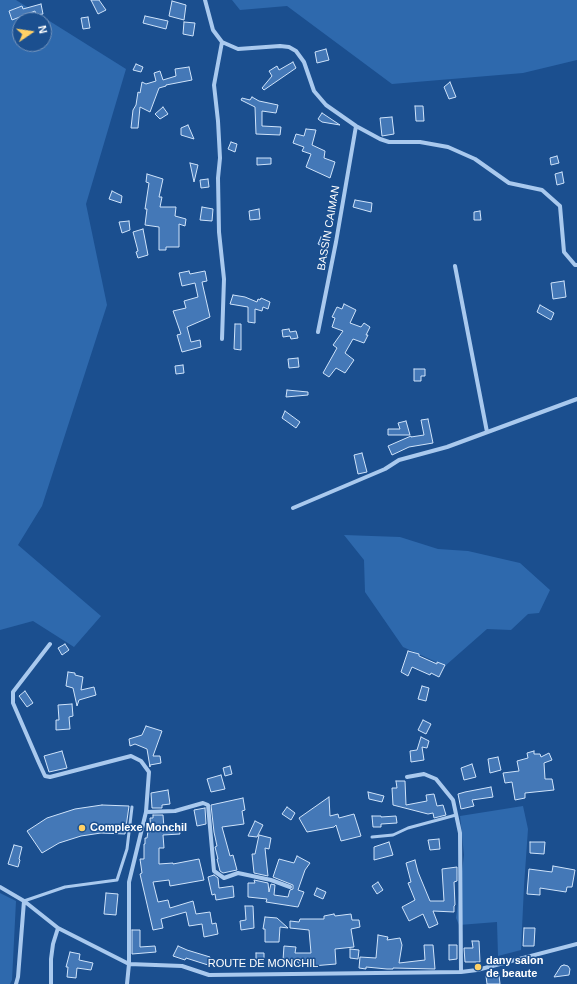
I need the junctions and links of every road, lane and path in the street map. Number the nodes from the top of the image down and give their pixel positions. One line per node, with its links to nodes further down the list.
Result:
1 (205, 0): 2 (street)
2 (222, 42): 3 (street); 7 (street)
3 (356, 126): 4 (street); 6 (street, BASSIN CAIMAN)
4 (577, 265)
5 (455, 266): 9 (street)
6 (318, 332)
7 (222, 339)
8 (577, 399): 9 (street)
9 (487, 432): 10 (street)
10 (292, 508)
11 (50, 644): 14 (street)
12 (407, 777): 15 (street)
13 (132, 807): 19 (lane)
14 (146, 812): 17 (street); 22 (street)
15 (456, 815): 16 (lane); 23 (street)
16 (372, 837)
17 (290, 887)
18 (0, 888): 19 (street, ROUTE DE MONCHIL)
19 (24, 901): 20 (street, ROUTE DE MONCHIL); 24 (street)
20 (58, 928): 22 (street, ROUTE DE MONCHIL); 25 (street)
21 (577, 944): 23 (street, ROUTE DE MONCHIL)
22 (129, 964): 23 (street, ROUTE DE MONCHIL); 26 (street)
23 (461, 972)
24 (16, 984)
25 (51, 984)
26 (127, 984)

